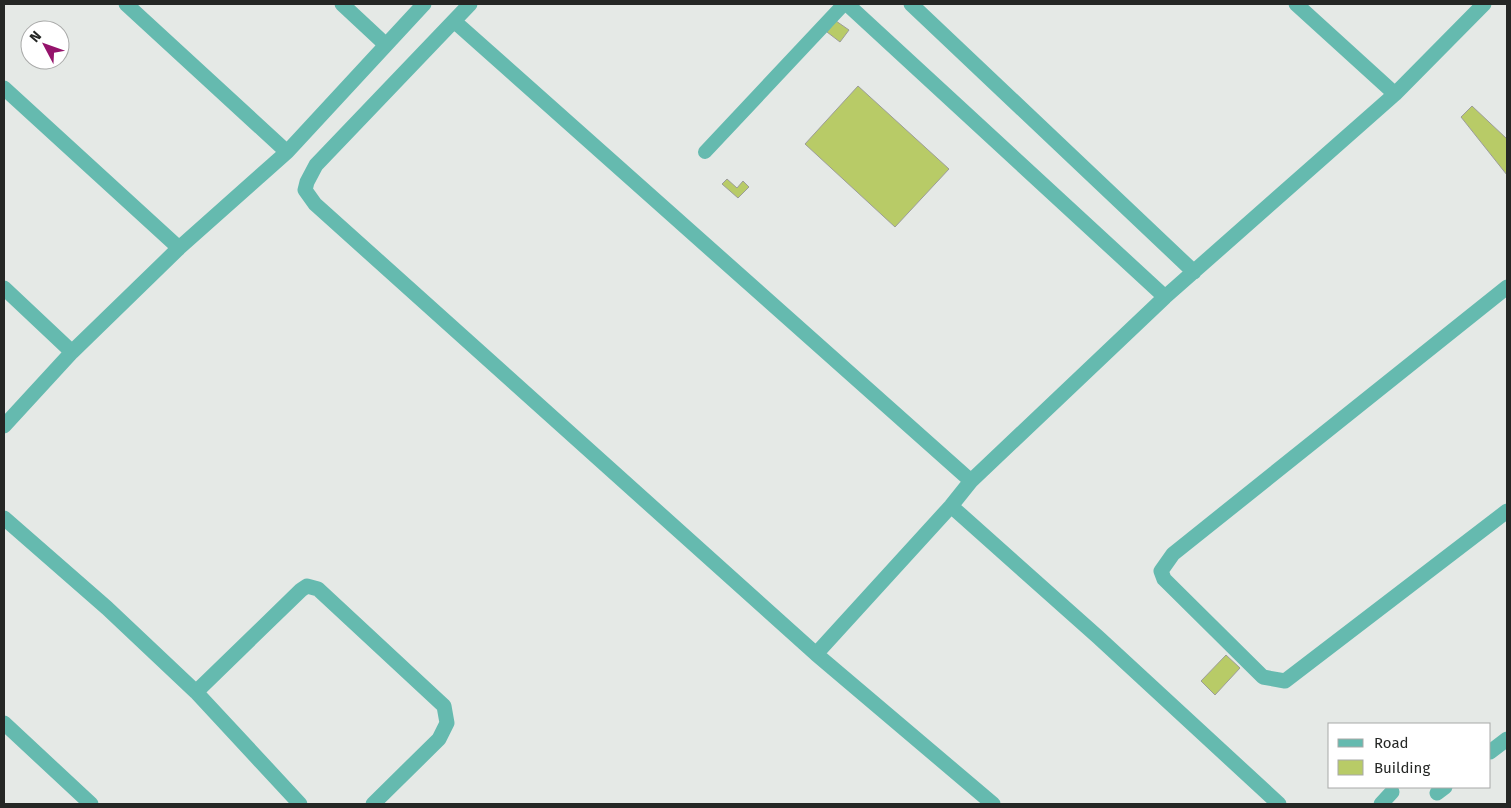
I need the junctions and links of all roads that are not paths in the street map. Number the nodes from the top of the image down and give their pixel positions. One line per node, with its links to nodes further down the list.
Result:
1 (126, 4): 13 (street)
2 (342, 4): 10 (street)
3 (424, 4): 10 (street)
4 (470, 4): 9 (street)
5 (845, 4): 14 (lane); 19 (street)
6 (912, 4): 16 (street)
7 (1296, 4): 12 (street)
8 (1484, 4): 12 (street)
9 (454, 21): 22 (street); 26 (street)
10 (386, 45): 13 (street)
11 (4, 88): 15 (street)
12 (1396, 94): 16 (street)
13 (287, 152): 15 (street)
14 (705, 152)
15 (179, 248): 20 (street)
16 (1194, 272): 19 (street)
17 (1507, 287): 24 (street)
18 (4, 288): 20 (street)
19 (1166, 297): 22 (street)
20 (72, 352): 21 (street)
21 (4, 426)
22 (971, 482): 23 (street)
23 (951, 506): 26 (street); 36 (street)
24 (1507, 511)
25 (4, 518): 27 (street)
26 (816, 654): 35 (street)
27 (196, 692): 33 (street); 34 (street)
28 (4, 723): 32 (street)
29 (1507, 739): 30 (street)
30 (1491, 751)
31 (1392, 792): 37 (street)
32 (91, 804)
33 (300, 804)
34 (373, 804)
35 (992, 804)
36 (1279, 804)
37 (1381, 804)

